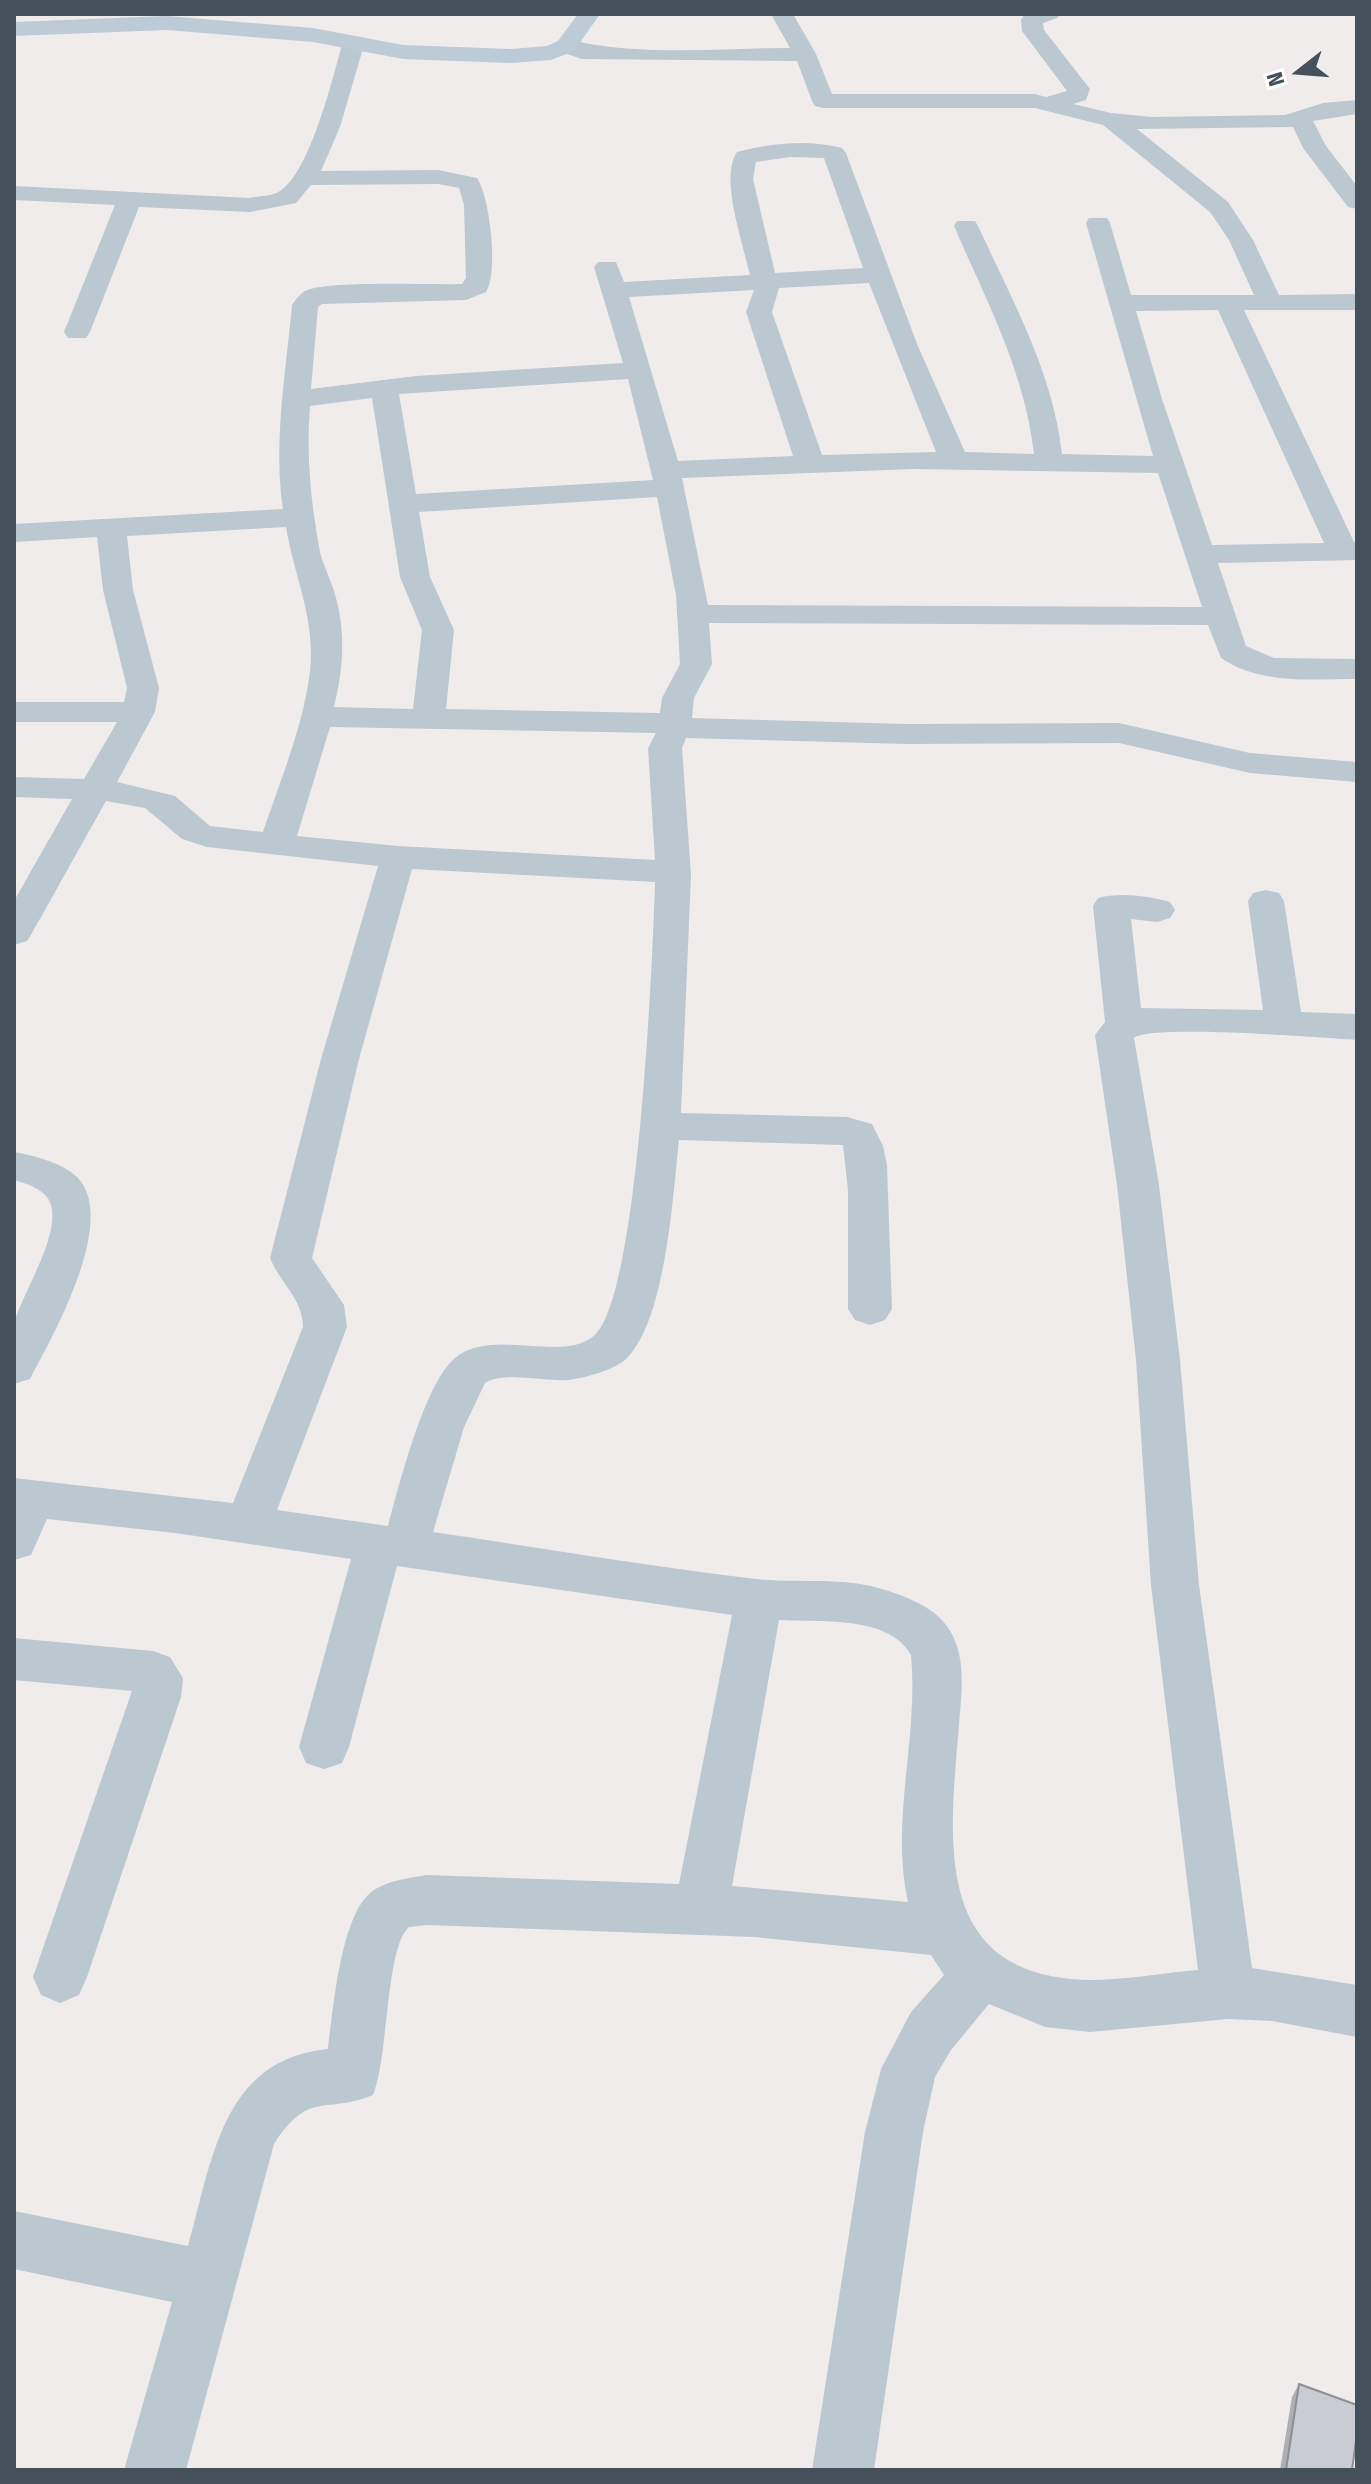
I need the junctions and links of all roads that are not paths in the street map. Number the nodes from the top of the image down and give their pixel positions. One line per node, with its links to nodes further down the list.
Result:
1 (589, 14): 7 (street)
2 (782, 14): 8 (street)
3 (1050, 14): 9 (street)
4 (141, 18): 5 (street); 6 (street)
5 (14, 29)
6 (353, 45): 7 (street); 13 (street)
7 (566, 46): 8 (street)
8 (805, 54): 9 (street)
9 (1050, 103): 12 (street)
10 (1357, 107): 11 (street)
11 (1301, 119): 12 (street); 16 (street)
12 (1111, 120): 22 (street)
13 (303, 178): 15 (street); 28 (street)
14 (14, 193): 15 (street)
15 (130, 199): 25 (street)
16 (1357, 202)
17 (1098, 223): 24 (street)
18 (966, 226): 30 (street)
19 (879, 275): 20 (street); 20 (street); 29 (street)
20 (764, 281): 26 (street); 31 (street)
21 (1227, 302): 22 (street); 24 (street); 38 (street)
22 (1270, 302): 23 (street)
23 (1357, 302)
24 (1120, 303): 32 (street)
25 (77, 332)
26 (639, 370): 27 (street); 33 (street)
27 (384, 388): 28 (street); 34 (street)
28 (297, 399): 35 (street)
29 (954, 460): 30 (street); 31 (street)
30 (1049, 462): 32 (street)
31 (810, 463): 33 (street)
32 (1170, 465): 39 (street)
33 (667, 479): 34 (street); 40 (street)
34 (403, 504): 46 (street)
35 (297, 517): 36 (street); 45 (street)
36 (111, 528): 37 (street); 44 (street)
37 (14, 533)
38 (1350, 551): 39 (street)
39 (1199, 554): 41 (street)
40 (694, 614): 41 (street); 47 (street)
41 (1218, 616): 42 (street)
42 (1357, 669)
43 (14, 712): 44 (street)
44 (139, 712): 50 (street)
45 (316, 717): 46 (street); 51 (street)
46 (428, 719): 47 (street)
47 (674, 726): 48 (street); 53 (street)
48 (1357, 772)
49 (14, 787): 50 (street)
50 (95, 792): 51 (street); 56 (street)
51 (277, 844): 52 (street)
52 (398, 857): 53 (street); 65 (street)
53 (673, 872): 60 (street)
54 (1266, 901): 57 (street)
55 (1157, 910): 58 (street)
56 (14, 933)
57 (1284, 1024): 58 (street); 59 (street)
58 (1124, 1025): 74 (street)
59 (1357, 1027)
60 (660, 1126): 62 (street); 67 (street)
61 (14, 1166): 63 (street)
62 (870, 1309)
63 (14, 1367)
64 (23, 1498): 65 (street); 66 (street)
65 (248, 1524): 67 (street)
66 (14, 1541)
67 (392, 1545): 68 (street); 70 (street)
68 (759, 1599): 71 (street); 72 (street)
69 (14, 1659): 73 (street)
70 (324, 1747)
71 (701, 1910): 72 (street); 77 (street)
72 (963, 1952): 74 (street); 79 (street)
73 (60, 1977)
74 (1228, 1993): 75 (street)
75 (1357, 2011)
76 (14, 2240): 77 (street)
77 (207, 2280): 78 (street)
78 (155, 2470)
79 (843, 2470)

